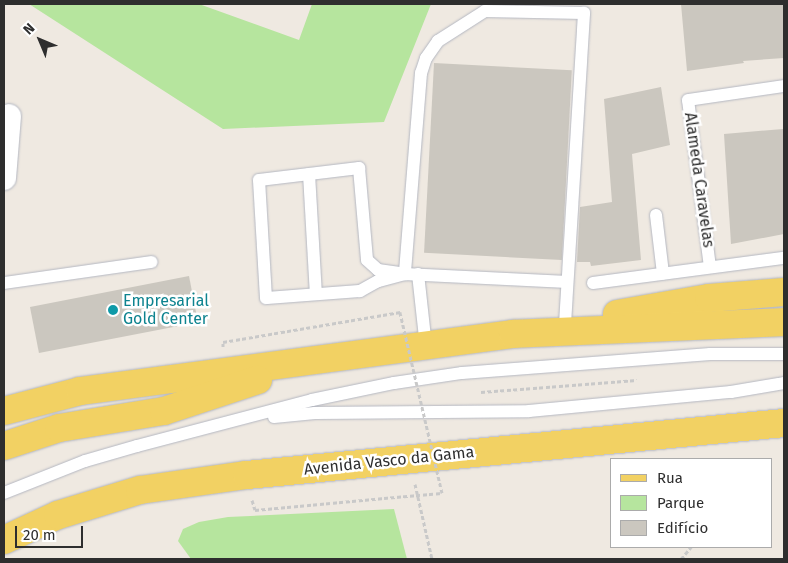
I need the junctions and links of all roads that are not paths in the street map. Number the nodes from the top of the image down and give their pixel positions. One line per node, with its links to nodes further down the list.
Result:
1 (784, 86): 8 (lane, Alameda Caravelas)
2 (7, 125): 4 (street)
3 (309, 174): 9 (lane); 16 (lane); 16 (lane)
4 (4, 178)
5 (656, 215): 11 (lane)
6 (784, 258): 8 (lane)
7 (152, 262): 12 (lane)
8 (710, 267): 11 (lane)
9 (405, 274): 10 (lane); 13 (lane); 16 (lane)
10 (418, 274): 13 (lane); 20 (lane)
11 (663, 274): 14 (lane)
12 (4, 282)
13 (567, 282): 18 (lane)
14 (593, 283)
15 (784, 292): 18 (main road)
16 (316, 294)
17 (784, 322): 19 (main road)
18 (565, 324): 19 (main road)
19 (513, 334): 20 (main road)
20 (426, 346): 22 (main road)
21 (784, 354): 25 (lane)
22 (305, 363): 24 (main road); 27 (main road)
23 (784, 383): 25 (lane)
24 (4, 411)
25 (241, 420): 28 (lane)
26 (784, 423): 29 (main road, Avenida Vasco da Gama)
27 (4, 446)
28 (4, 493)
29 (4, 540)

